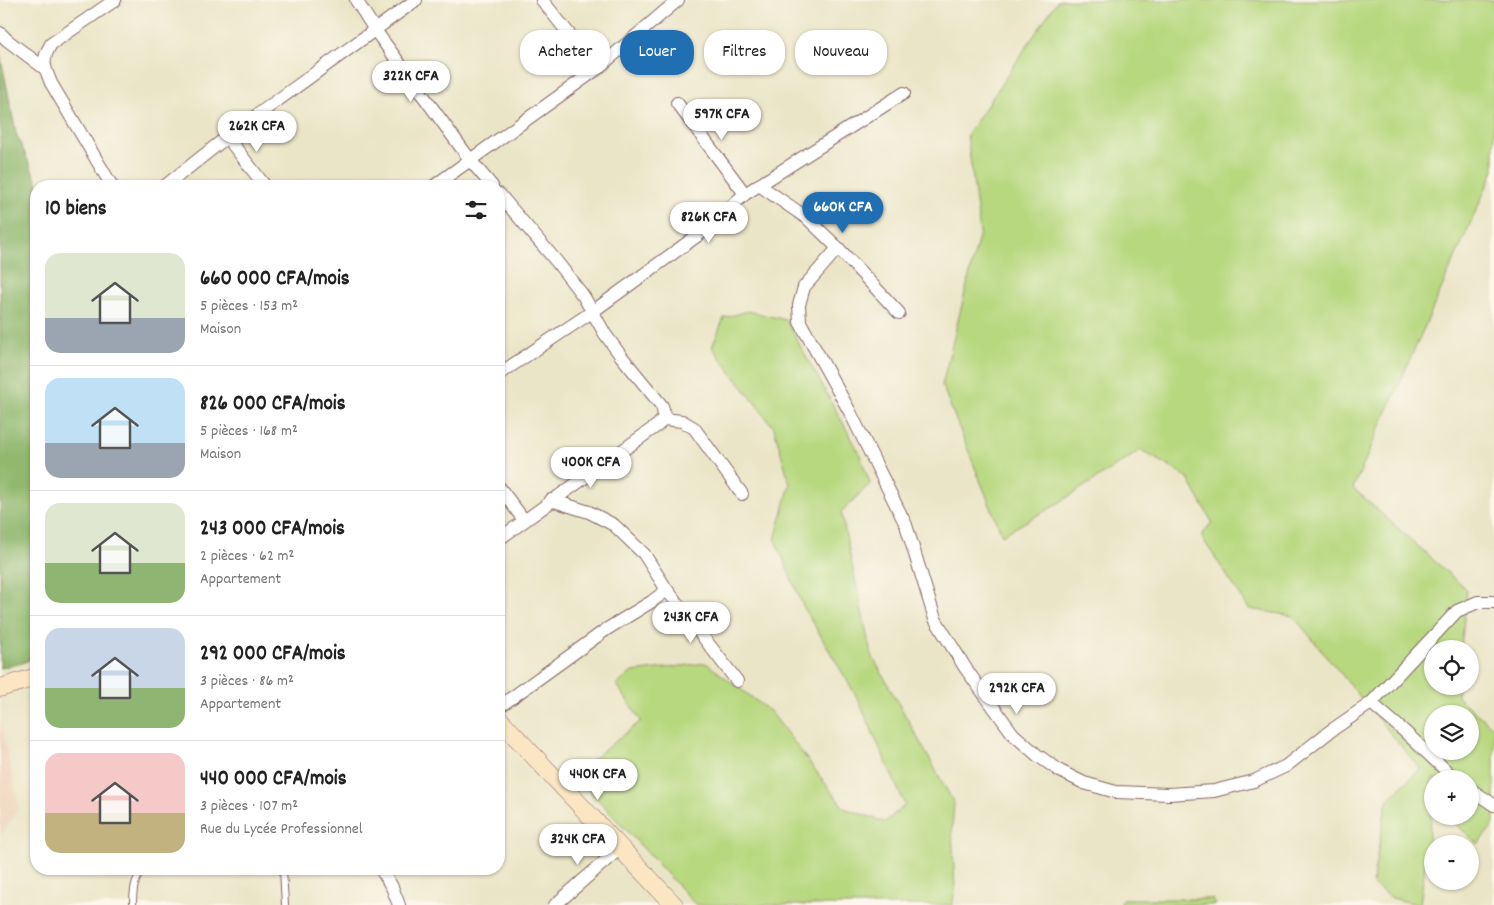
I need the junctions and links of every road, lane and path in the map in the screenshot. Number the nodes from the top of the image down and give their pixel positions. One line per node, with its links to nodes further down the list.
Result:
1 (115, 0): 10 (street)
2 (356, 0): 6 (street)
3 (416, 0): 6 (street)
4 (542, 0): 7 (street)
5 (678, 0): 9 (street)
6 (375, 30): 14 (street); 15 (street)
7 (566, 30)
8 (0, 33): 10 (street)
9 (610, 58)
10 (44, 68): 16 (street)
11 (589, 75): 15 (street)
12 (904, 93): 21 (street)
13 (677, 103): 22 (street)
14 (227, 137): 17 (street); 18 (street)
15 (471, 161): 19 (street); 20 (street)
16 (108, 180)
17 (173, 180)
18 (260, 180)
19 (443, 180)
20 (487, 180)
21 (759, 185): 22 (street); 24 (street)
22 (745, 194): 25 (street)
23 (505, 201): 25 (street)
24 (838, 248): 26 (street); 39 (street)
25 (592, 312): 27 (street); 28 (street)
26 (899, 313)
27 (505, 370)
28 (664, 419): 29 (street); 31 (street)
29 (742, 494)
30 (505, 496): 32 (street)
31 (551, 500): 32 (street); 34 (street)
32 (524, 520): 33 (street)
33 (505, 534)
34 (667, 590): 37 (street); 40 (street)
35 (1494, 602): 39 (street)
36 (30, 678): 38 (main road)
37 (737, 681)
38 (0, 688)
39 (1371, 703): 42 (street)
40 (505, 712)
41 (505, 723): 45 (main road)
42 (1446, 770)
43 (1479, 795): 44 (street)
44 (1494, 805)
45 (620, 848): 52 (street); 53 (main road)
46 (138, 875): 49 (lane)
47 (283, 875): 50 (lane)
48 (385, 875): 51 (street)
49 (133, 905)
50 (285, 905)
51 (399, 905)
52 (555, 905)
53 (674, 905)

